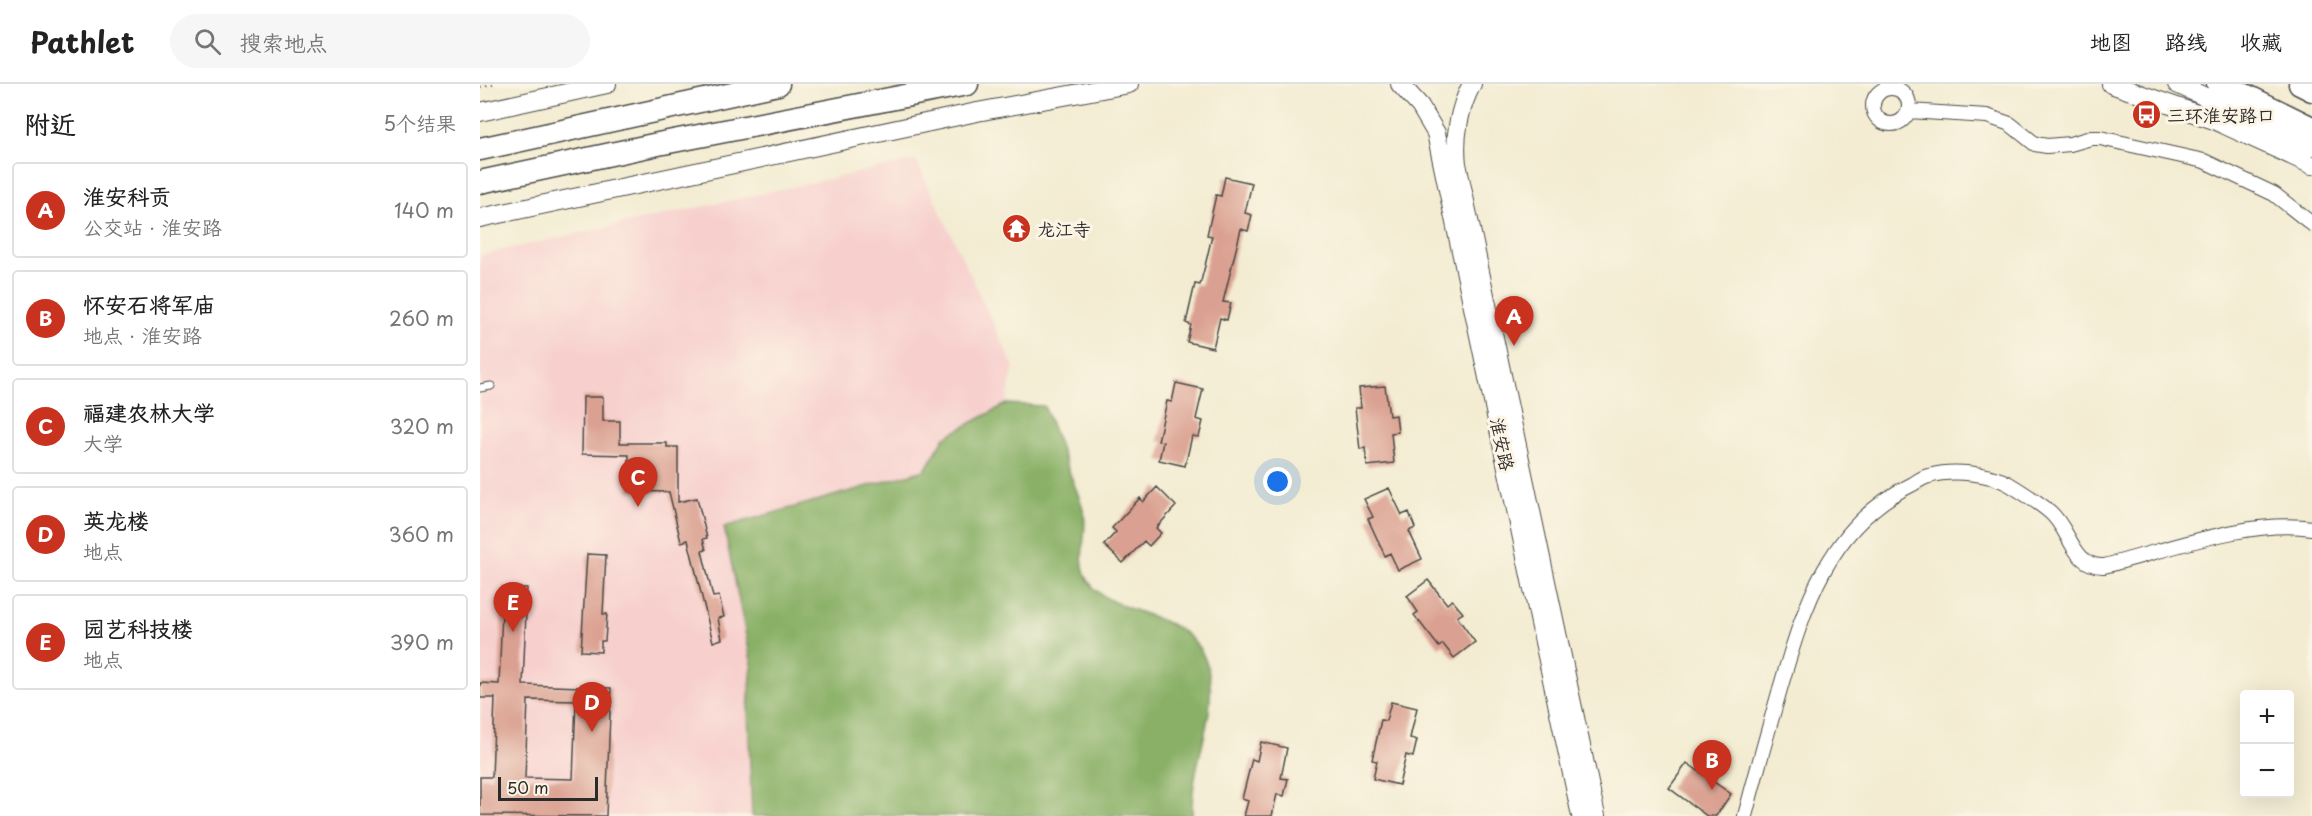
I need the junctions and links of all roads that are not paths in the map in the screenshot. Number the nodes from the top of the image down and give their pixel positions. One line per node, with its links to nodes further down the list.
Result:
1 (607, 84): 14 (main road)
2 (778, 84): 17 (highway)
3 (967, 84): 19 (highway)
4 (1129, 84): 20 (main road)
5 (1400, 84): 25 (main road, 淮安路)
6 (1472, 84): 26 (main road, 淮安路)
7 (2111, 84): 18 (main road)
8 (2177, 84): 16 (main road)
9 (2218, 84): 15 (highway)
10 (2300, 84): 12 (highway)
11 (1889, 86): 13 (street); 13 (street)
12 (2312, 90)
13 (1909, 111): 21 (street)
14 (480, 112)
15 (2312, 128)
16 (2312, 146)
17 (480, 148)
18 (2312, 165)
19 (480, 182)
20 (480, 218)
21 (2312, 224)
22 (490, 386): 23 (lane)
23 (480, 388)
24 (2312, 528): 27 (street)
25 (1581, 816)
26 (1596, 816)
27 (1745, 816)

